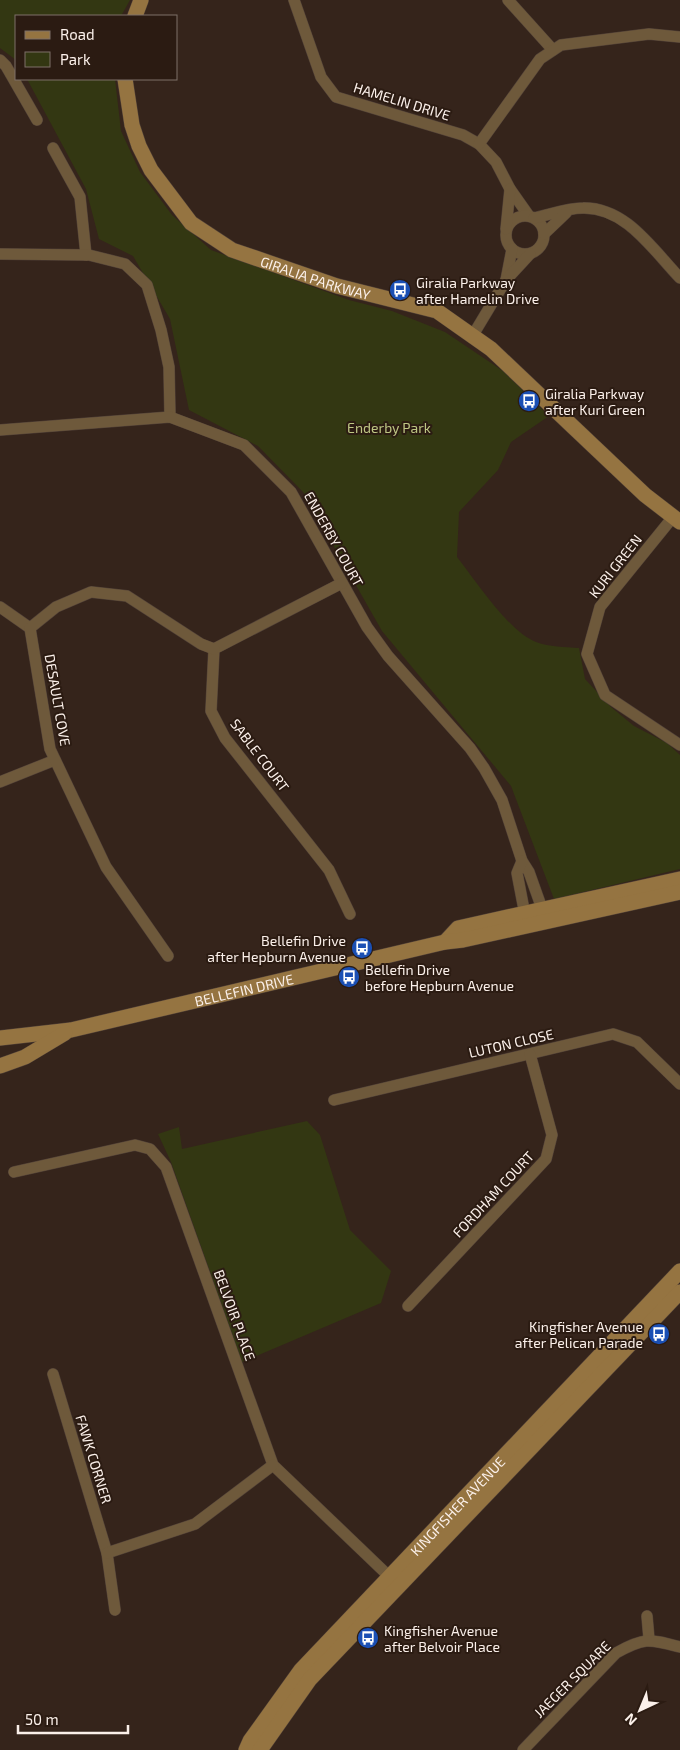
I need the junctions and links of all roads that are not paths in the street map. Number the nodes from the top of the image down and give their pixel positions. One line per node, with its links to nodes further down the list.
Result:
1 (141, 0): 4 (street)
2 (294, 0): 10 (street, HAMELIN DRIVE)
3 (508, 0): 6 (street)
4 (135, 15)
5 (680, 37): 6 (street)
6 (553, 50): 10 (street)
7 (0, 60): 9 (street)
8 (126, 80): 23 (street, GIRALIA PARKWAY)
9 (37, 120)
10 (479, 144): 12 (street, HAMELIN DRIVE)
11 (53, 148): 20 (street)
12 (510, 189): 14 (street, HAMELIN DRIVE); 15 (street)
13 (568, 211): 14 (street); 16 (street); 21 (street)
14 (532, 217): 15 (street); 16 (street)
15 (506, 229): 17 (street)
16 (544, 234): 19 (street)
17 (512, 249): 19 (street); 22 (street)
18 (0, 254): 20 (street)
19 (530, 254): 22 (street)
20 (86, 255): 24 (street)
21 (680, 278)
22 (506, 280): 23 (street)
23 (473, 335): 26 (street, GIRALIA PARKWAY)
24 (170, 417): 25 (street, ENDERBY COURT); 27 (street, ENDERBY COURT)
25 (0, 430)
26 (676, 519): 31 (street, KURI GREEN)
27 (342, 583): 30 (street); 34 (street, ENDERBY COURT)
28 (0, 606): 29 (street)
29 (30, 628): 30 (street); 32 (street, DESAULT COVE)
30 (214, 649): 37 (street, SABLE COURT)
31 (680, 745)
32 (55, 760): 33 (street); 40 (street, DESAULT COVE)
33 (0, 782)
34 (522, 861): 38 (street, ENDERBY COURT); 39 (street, ENDERBY COURT)
35 (680, 879): 38 (street, BELLEFIN DRIVE)
36 (680, 892): 38 (street, BELLEFIN DRIVE)
37 (350, 914)
38 (545, 915): 39 (street, BELLEFIN DRIVE)
39 (526, 919): 41 (street, BELLEFIN DRIVE)
40 (168, 956)
41 (71, 1030): 42 (street, BELLEFIN DRIVE); 44 (street, BELLEFIN DRIVE)
42 (0, 1038)
43 (530, 1054): 45 (street, LUTON CLOSE); 46 (street, LUTON CLOSE); 50 (street, FORDHAM COURT)
44 (0, 1066)
45 (680, 1084)
46 (334, 1100)
47 (14, 1172): 52 (street, BELVOIR PLACE)
48 (680, 1271): 54 (street, KINGFISHER AVENUE)
49 (680, 1292): 54 (street, KINGFISHER AVENUE)
50 (408, 1306)
51 (53, 1374): 53 (street, FAWK CORNER)
52 (273, 1466): 53 (street); 54 (street, BELVOIR PLACE)
53 (107, 1553): 55 (street, FAWK CORNER)
54 (393, 1580): 59 (street, KINGFISHER AVENUE); 60 (street, KINGFISHER AVENUE)
55 (115, 1610)
56 (647, 1616): 57 (street)
57 (649, 1639): 58 (street); 61 (street, JAEGER SQUARE)
58 (680, 1647)
59 (246, 1750)
60 (260, 1750)
61 (523, 1750)

